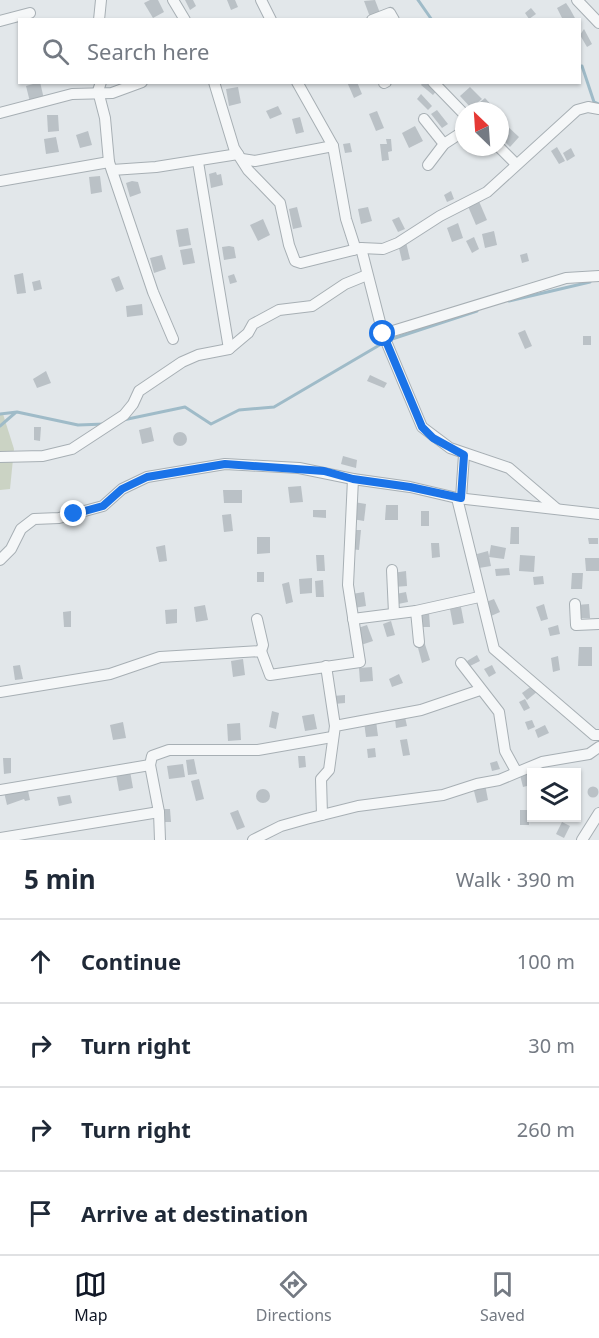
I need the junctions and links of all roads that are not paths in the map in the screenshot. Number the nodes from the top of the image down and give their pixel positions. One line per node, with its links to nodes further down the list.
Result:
1 (101, 0): 6 (street)
2 (173, 0): 7 (street)
3 (261, 0): 8 (street)
4 (577, 0): 12 (street)
5 (30, 13): 11 (street)
6 (99, 18)
7 (184, 18)
8 (270, 18)
9 (377, 18): 10 (street)
10 (393, 18)
11 (0, 21)
12 (599, 23)
13 (137, 84): 17 (street)
14 (215, 84): 26 (street)
15 (298, 84): 24 (street)
16 (435, 84): 18 (street)
17 (100, 87): 20 (street); 30 (street)
18 (455, 105)
19 (599, 109): 28 (street)
20 (0, 113)
21 (424, 119): 23 (street)
22 (455, 137): 23 (street)
23 (444, 144): 29 (street)
24 (333, 146): 26 (street); 32 (street)
25 (508, 156): 28 (street)
26 (240, 157): 27 (street); 32 (street)
27 (198, 162): 30 (street); 37 (street)
28 (516, 164): 32 (street)
29 (428, 165)
30 (110, 166): 31 (street); 36 (street)
31 (0, 181)
32 (357, 249): 33 (street)
33 (367, 275): 35 (street); 37 (street)
34 (599, 276): 35 (street)
35 (383, 334): 38 (street)
36 (173, 339)
37 (229, 349): 39 (street)
38 (464, 455): 41 (street); 42 (street)
39 (0, 457)
40 (353, 479): 41 (street); 44 (street); 51 (street)
41 (459, 498): 42 (street); 46 (street)
42 (559, 511): 43 (street)
43 (599, 514)
44 (0, 560)
45 (392, 570): 49 (street)
46 (479, 597): 48 (street); 60 (street)
47 (574, 604): 52 (street)
48 (416, 611): 49 (street); 53 (street)
49 (394, 613): 51 (street)
50 (257, 618): 54 (street)
51 (353, 620): 56 (street)
52 (599, 624)
53 (419, 642)
54 (261, 651): 56 (street); 58 (street)
55 (461, 663): 57 (street)
56 (326, 666): 59 (street)
57 (480, 690): 59 (street); 63 (street)
58 (0, 692)
59 (334, 732): 62 (street); 67 (street)
60 (599, 735)
61 (599, 747): 63 (street)
62 (150, 765): 64 (street); 65 (street)
63 (516, 771): 67 (street)
64 (0, 790)
65 (159, 812): 68 (street); 69 (street)
66 (599, 813): 71 (street)
67 (322, 815): 70 (street)
68 (0, 838)
69 (160, 840)
70 (254, 840)
71 (582, 840)

